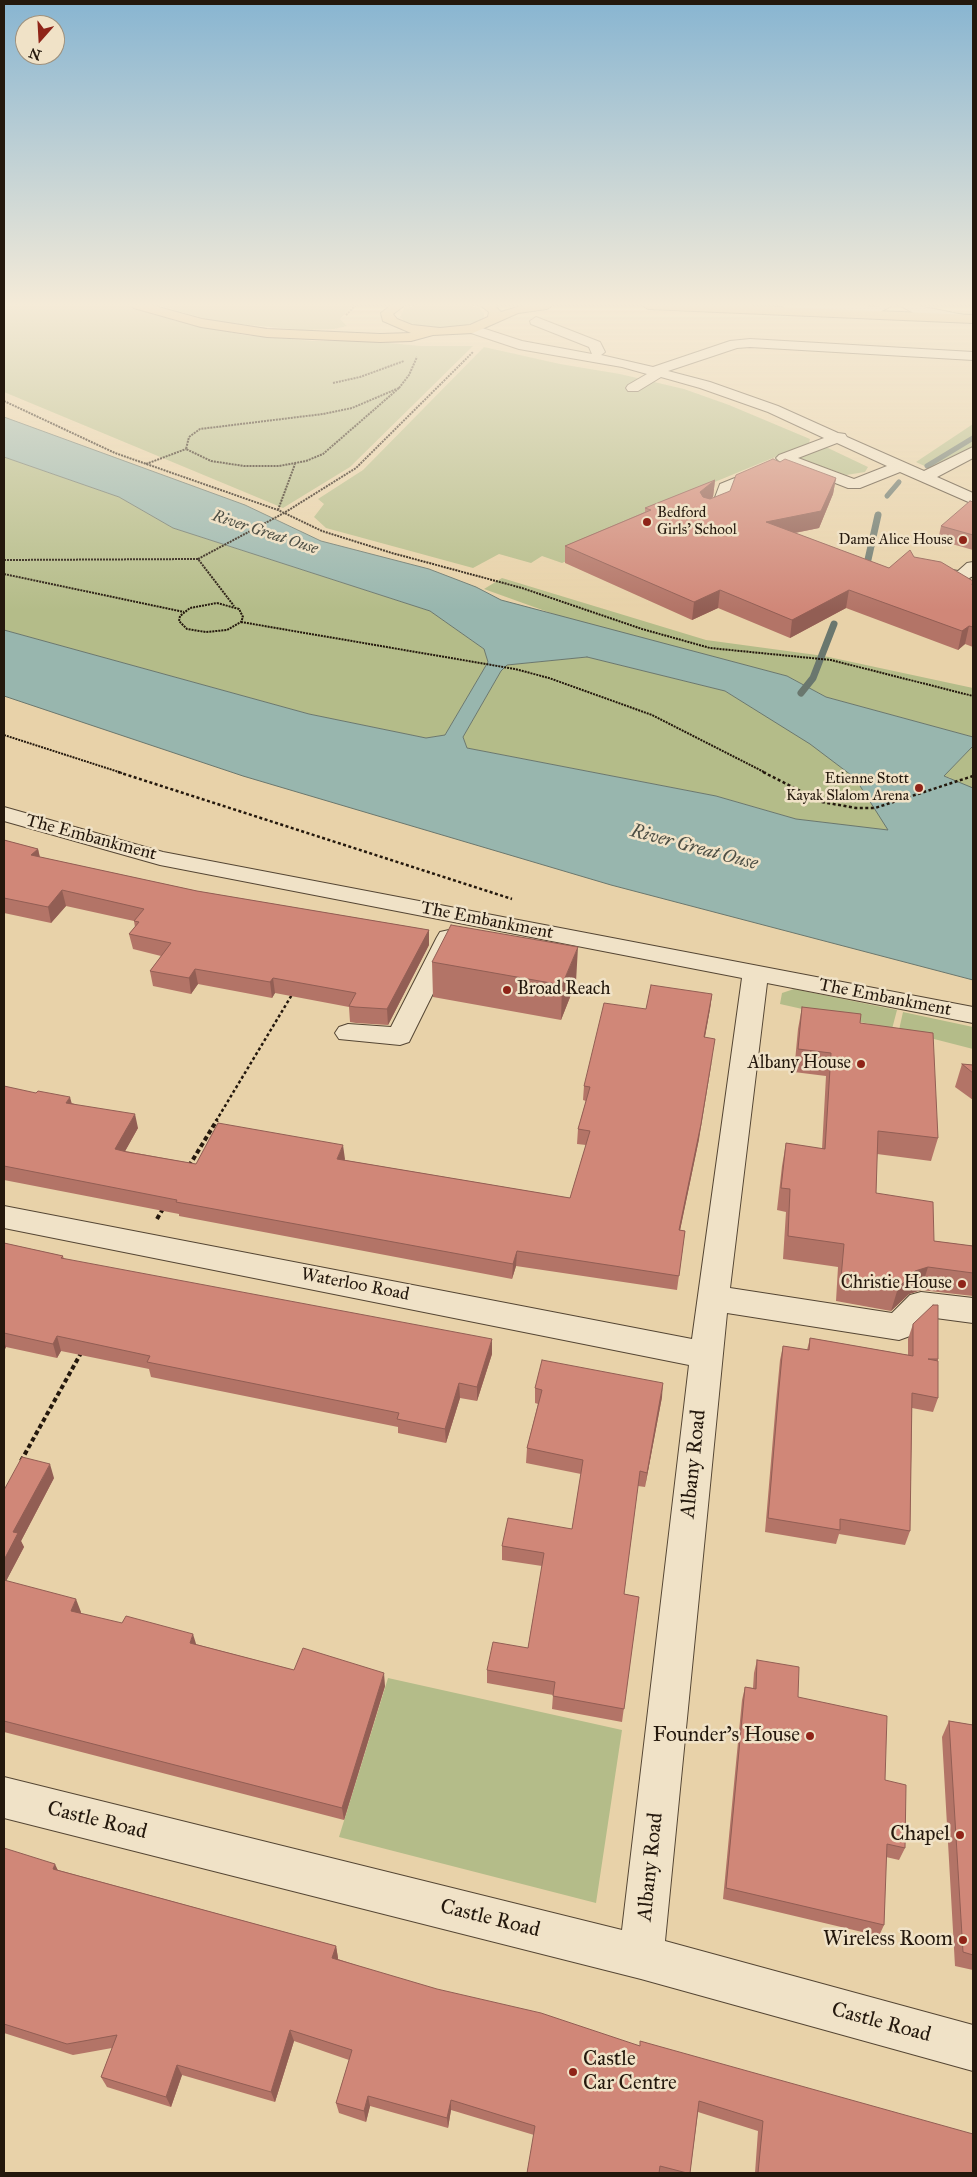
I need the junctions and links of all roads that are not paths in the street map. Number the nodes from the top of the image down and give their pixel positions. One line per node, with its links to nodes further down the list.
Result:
1 (767, 407): 2 (street)
2 (840, 437): 4 (street); 5 (street)
3 (973, 452): 6 (street)
4 (784, 458): 5 (street); 8 (street)
5 (902, 466): 6 (street)
6 (924, 477): 7 (street)
7 (973, 498)
8 (708, 509)
9 (973, 567): 10 (street)
10 (917, 569)
11 (4, 814): 12 (street, The Embankment)
12 (459, 915): 13 (street, The Embankment); 15 (street)
13 (756, 972): 14 (street, The Embankment); 17 (street, Albany Road)
14 (973, 1015)
15 (348, 1033)
16 (4, 1217): 19 (street, Waterloo Road)
17 (712, 1298): 18 (street); 19 (street, Albany Road)
18 (973, 1311)
19 (706, 1355): 21 (street, Albany Road)
20 (4, 1798): 21 (street, Castle Road)
21 (641, 1957): 22 (street, Castle Road)
22 (973, 2048)

